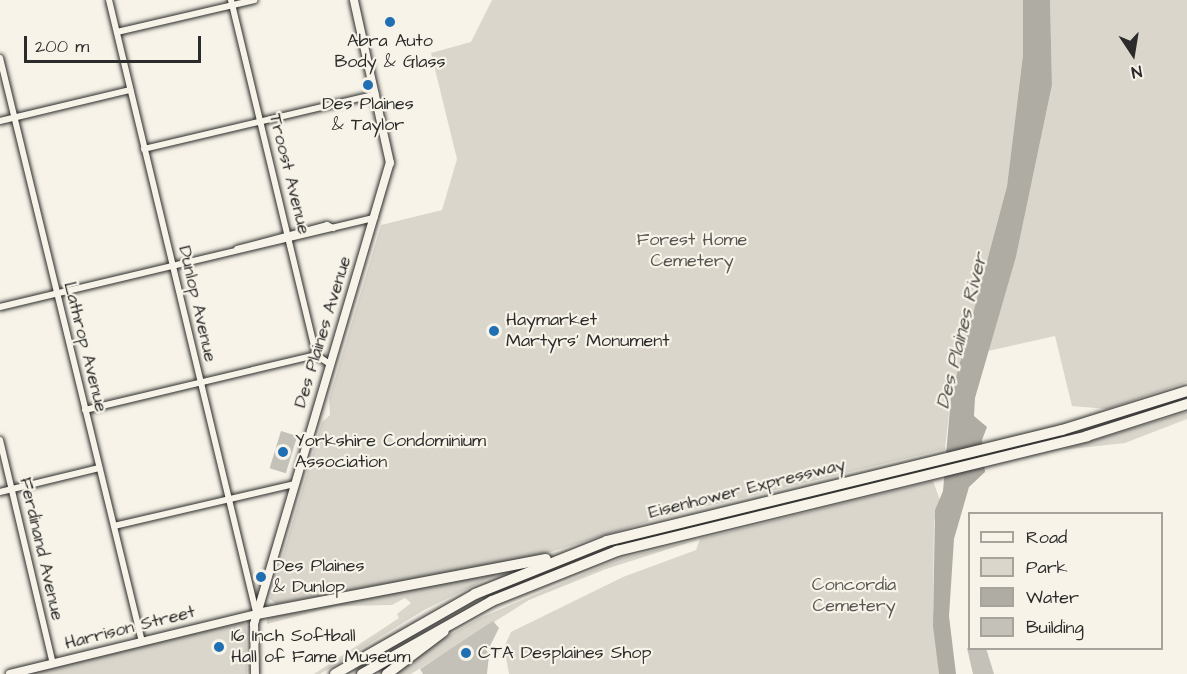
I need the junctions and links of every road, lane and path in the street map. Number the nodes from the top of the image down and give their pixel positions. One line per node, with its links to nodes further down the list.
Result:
1 (109, 0): 5 (street, Dunlop Avenue)
2 (254, 0): 4 (street)
3 (354, 0): 8 (main road, Des Plaines Avenue)
4 (231, 3): 5 (street); 10 (street, Troost Avenue)
5 (117, 32): 7 (street, Dunlop Avenue)
6 (0, 58): 9 (street, Lathrop Avenue)
7 (130, 90): 9 (street); 12 (street, Dunlop Avenue)
8 (376, 94): 10 (street); 13 (main road, Des Plaines Avenue)
9 (15, 118): 11 (street); 16 (street, Lathrop Avenue)
10 (261, 121): 12 (street); 14 (street, Troost Avenue)
11 (0, 122)
12 (144, 149): 15 (street, Dunlop Avenue)
13 (375, 218): 14 (street); 19 (main road, Des Plaines Avenue)
14 (289, 238): 15 (street); 18 (street, Troost Avenue)
15 (172, 266): 16 (street); 20 (street, Dunlop Avenue)
16 (57, 294): 17 (street); 23 (street, Lathrop Avenue)
17 (0, 307)
18 (316, 355): 19 (street); 20 (street)
19 (330, 364): 28 (main road, Des Plaines Avenue)
20 (200, 382): 23 (street); 31 (street, Dunlop Avenue)
21 (1187, 391): 25 (highway, Eisenhower Expressway)
22 (1187, 404): 25 (highway, Eisenhower Expressway)
23 (85, 410): 27 (street, Lathrop Avenue)
24 (0, 440): 29 (street, Ferdinand Avenue)
25 (985, 454): 26 (highway, Eisenhower Expressway)
26 (933, 467): 33 (highway, Eisenhower Expressway); 35 (highway, Eisenhower Expressway)
27 (99, 468): 29 (street); 32 (street, Lathrop Avenue)
28 (295, 484): 31 (street); 34 (main road, Des Plaines Avenue)
29 (12, 489): 30 (street); 37 (street, Ferdinand Avenue)
30 (0, 492)
31 (228, 498): 32 (street); 34 (street, Dunlop Avenue)
32 (114, 526): 36 (street, Lathrop Avenue)
33 (558, 558): 34 (highway); 40 (highway, Eisenhower Expressway)
34 (257, 614): 36 (main road, Harrison Street); 39 (main road, Des Plaines Avenue)
35 (458, 618): 41 (highway, Eisenhower Expressway); 42 (highway)
36 (142, 642): 37 (main road, Harrison Street)
37 (53, 664): 38 (main road, Harrison Street)
38 (10, 674)
39 (255, 674)
40 (336, 674)
41 (362, 674)
42 (387, 674)

